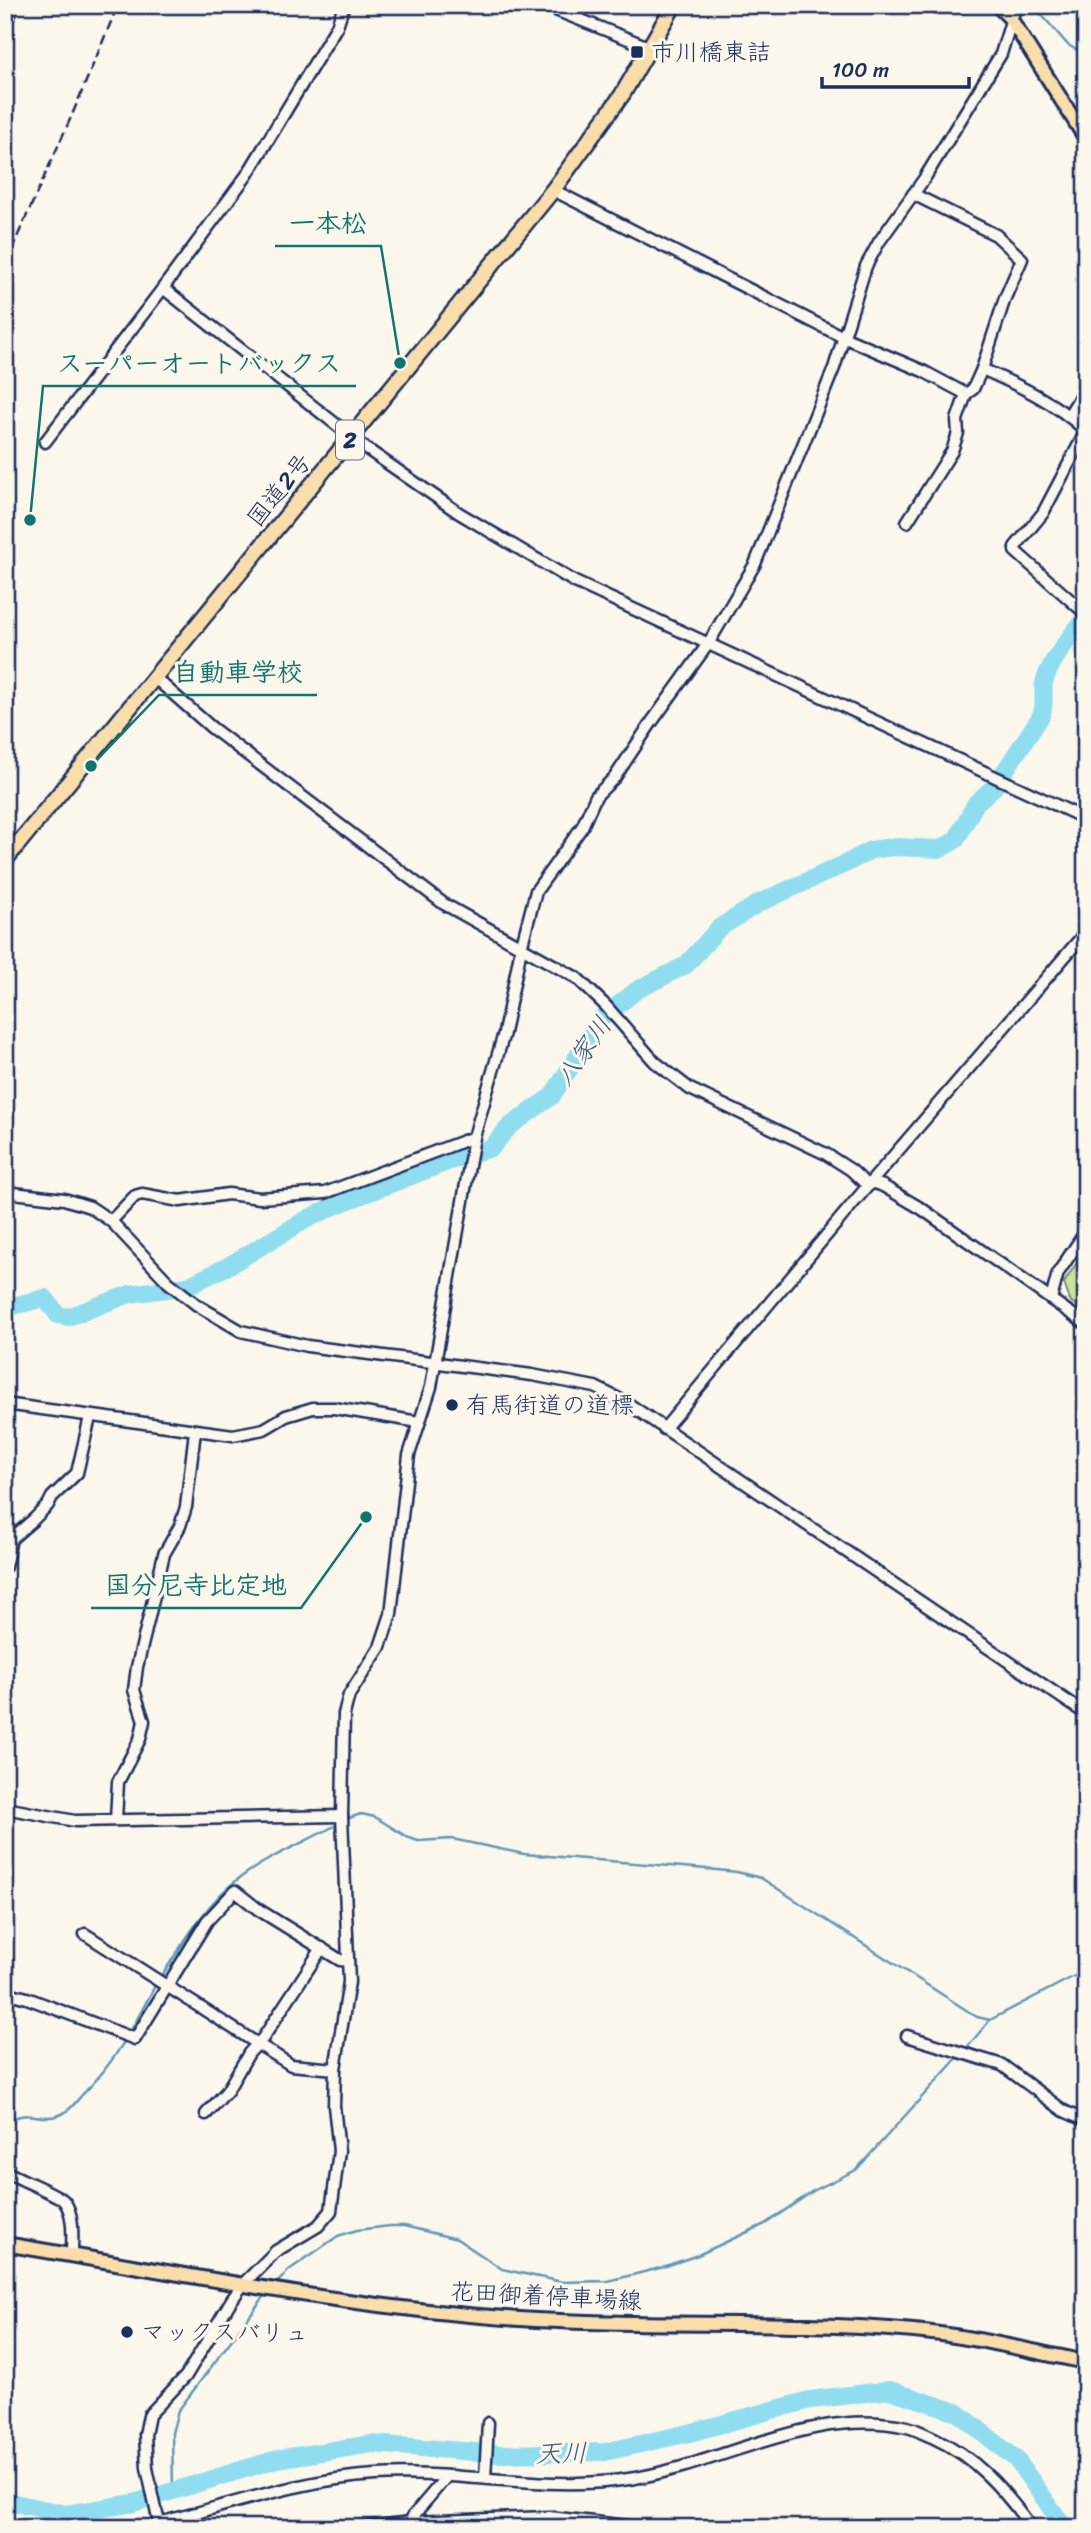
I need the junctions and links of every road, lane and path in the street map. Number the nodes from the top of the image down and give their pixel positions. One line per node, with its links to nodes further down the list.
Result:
1 (344, 5): 11 (street)
2 (543, 5): 7 (street)
3 (674, 5): 7 (highway, 国道2号 / 2)
4 (998, 5): 6 (main road)
5 (1016, 5): 6 (street)
6 (1010, 19): 8 (main road); 10 (street)
7 (651, 48): 9 (highway, 国道2号 / 2)
8 (1086, 139)
9 (554, 190): 12 (street); 18 (highway, 国道2号 / 2)
10 (913, 194): 12 (street); 13 (street)
11 (163, 288): 18 (street); 19 (street)
12 (843, 337): 15 (street); 22 (street)
13 (982, 369): 15 (street); 16 (street)
14 (1086, 387): 16 (street)
15 (966, 394): 20 (street)
16 (1069, 415): 17 (street)
17 (1086, 431): 21 (street)
18 (352, 438): 22 (street); 23 (highway, 国道2号 / 2)
19 (45, 442)
20 (907, 522)
21 (1086, 614)
22 (708, 644): 24 (street); 27 (street)
23 (155, 678): 25 (highway, 国道2号 / 2); 27 (street)
24 (1086, 819)
25 (5, 860)
26 (1086, 932): 29 (street)
27 (521, 948): 28 (street); 29 (street)
28 (474, 1137): 31 (street); 35 (street)
29 (870, 1184): 33 (street); 39 (street)
30 (5, 1192): 31 (street)
31 (111, 1220): 35 (street)
32 (1086, 1231): 33 (street)
33 (1051, 1299): 34 (street)
34 (1086, 1324)
35 (436, 1364): 38 (street); 39 (street)
36 (5, 1404): 37 (street)
37 (90, 1417): 40 (street); 41 (street)
38 (419, 1422): 40 (street); 44 (street)
39 (664, 1430): 42 (street)
40 (195, 1431): 45 (street)
41 (5, 1567)
42 (1086, 1714)
43 (5, 1808): 45 (street)
44 (342, 1816): 45 (street); 48 (street)
45 (116, 1820)
46 (85, 1934): 49 (street)
47 (322, 1948): 48 (street); 49 (street); 52 (street)
48 (348, 1961): 53 (street)
49 (168, 1984): 50 (street); 52 (street)
50 (5, 1992)
51 (908, 2036): 55 (street)
52 (257, 2043): 53 (street); 54 (street)
53 (335, 2070): 59 (street)
54 (206, 2114)
55 (1086, 2121)
56 (5, 2171): 58 (street)
57 (5, 2244): 58 (main road, 花田御着停車場線)
58 (72, 2255): 59 (main road, 花田御着停車場線)
59 (244, 2283): 60 (main road, 花田御着停車場線); 65 (street)
60 (1086, 2362)
61 (488, 2423): 63 (street)
62 (447, 2476): 63 (street); 64 (street); 65 (street)
63 (485, 2478): 70 (street)
64 (409, 2525): 66 (street); 67 (street)
65 (159, 2526)
66 (356, 2528)
67 (646, 2528)
68 (722, 2528): 69 (street)
69 (739, 2528)
70 (1032, 2528)

